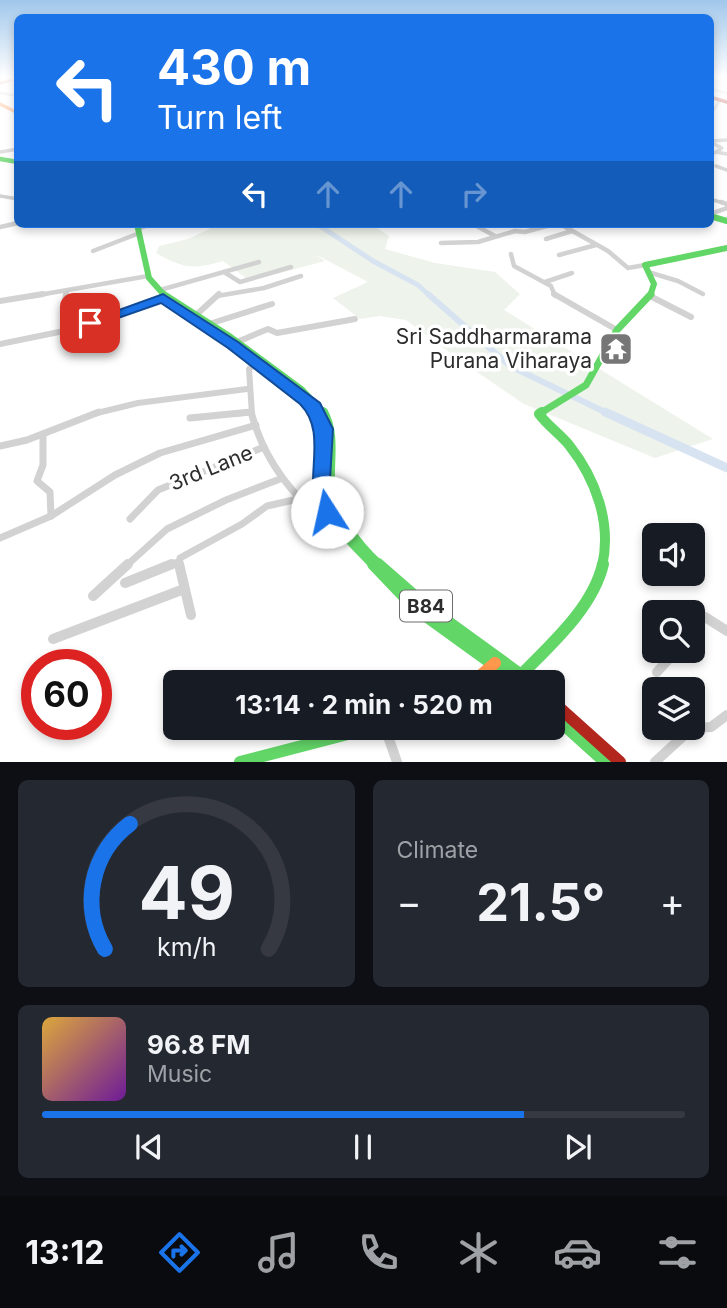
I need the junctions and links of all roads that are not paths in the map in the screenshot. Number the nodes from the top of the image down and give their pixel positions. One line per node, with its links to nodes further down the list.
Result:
1 (714, 143): 2 (street)
2 (716, 152): 3 (street)
3 (727, 154)
4 (716, 166): 5 (street)
5 (727, 170)
6 (480, 228): 11 (street)
7 (534, 228): 11 (street)
8 (567, 228): 10 (street)
9 (138, 229): 16 (street); 25 (main road)
10 (572, 231): 12 (street); 14 (street)
11 (495, 236): 13 (street)
12 (546, 239)
13 (441, 243)
14 (596, 245): 18 (street); 21 (street)
15 (727, 248): 21 (main road)
16 (93, 251)
17 (511, 254): 26 (street)
18 (559, 255)
19 (259, 262): 22 (street)
20 (291, 267): 22 (street)
21 (647, 268): 29 (street); 30 (main road)
22 (224, 272): 28 (street)
23 (572, 273): 26 (street)
24 (301, 276): 34 (street)
25 (145, 277): 27 (street); 28 (main road, B84)
26 (545, 282): 39 (street)
27 (66, 291): 31 (street); 33 (street)
28 (162, 294): 34 (main road, B84); 37 (street); 43 (main road, B84)
29 (703, 294)
30 (650, 296): 35 (street); 39 (main road)
31 (0, 302)
32 (272, 304): 38 (street)
33 (64, 310)
34 (195, 316): 38 (main road, B84)
35 (691, 317)
36 (355, 319): 40 (street)
37 (90, 323): 41 (street); 42 (street)
38 (209, 324): 40 (main road, B84)
39 (617, 330): 70 (main road)
40 (237, 342): 43 (main road, B84)
41 (0, 344)
42 (95, 346)
43 (258, 361): 44 (street); 53 (main road, B84); 54 (main road, B84)
44 (247, 389): 45 (street); 48 (street)
45 (251, 412): 46 (street); 47 (street)
46 (190, 418)
47 (256, 425): 50 (street); 55 (street)
48 (43, 434): 49 (street); 55 (street)
49 (0, 446)
50 (264, 447): 51 (street); 56 (street, 3rd Lane)
51 (280, 479): 52 (street); 61 (street)
52 (298, 499): 53 (street); 58 (street)
53 (327, 512): 54 (street); 66 (main road, B84)
54 (338, 512): 66 (main road, B84)
55 (51, 516): 57 (street)
56 (130, 519)
57 (0, 538)
58 (178, 562): 59 (street); 60 (street)
59 (125, 583)
60 (184, 589): 62 (street); 65 (street)
61 (93, 596)
62 (191, 615)
63 (705, 617): 64 (street)
64 (727, 631)
65 (53, 639)
66 (496, 662): 68 (main road); 69 (main road, B84)
67 (665, 663): 71 (street)
68 (487, 670)
69 (506, 670)
70 (527, 670)
71 (657, 672)
72 (565, 713): 80 (main road)
73 (727, 715): 81 (street)
74 (565, 726): 79 (main road)
75 (325, 740): 77 (main road)
76 (389, 740): 78 (street)
77 (240, 762)
78 (397, 762)
79 (605, 762)
80 (620, 762)
81 (655, 762)

